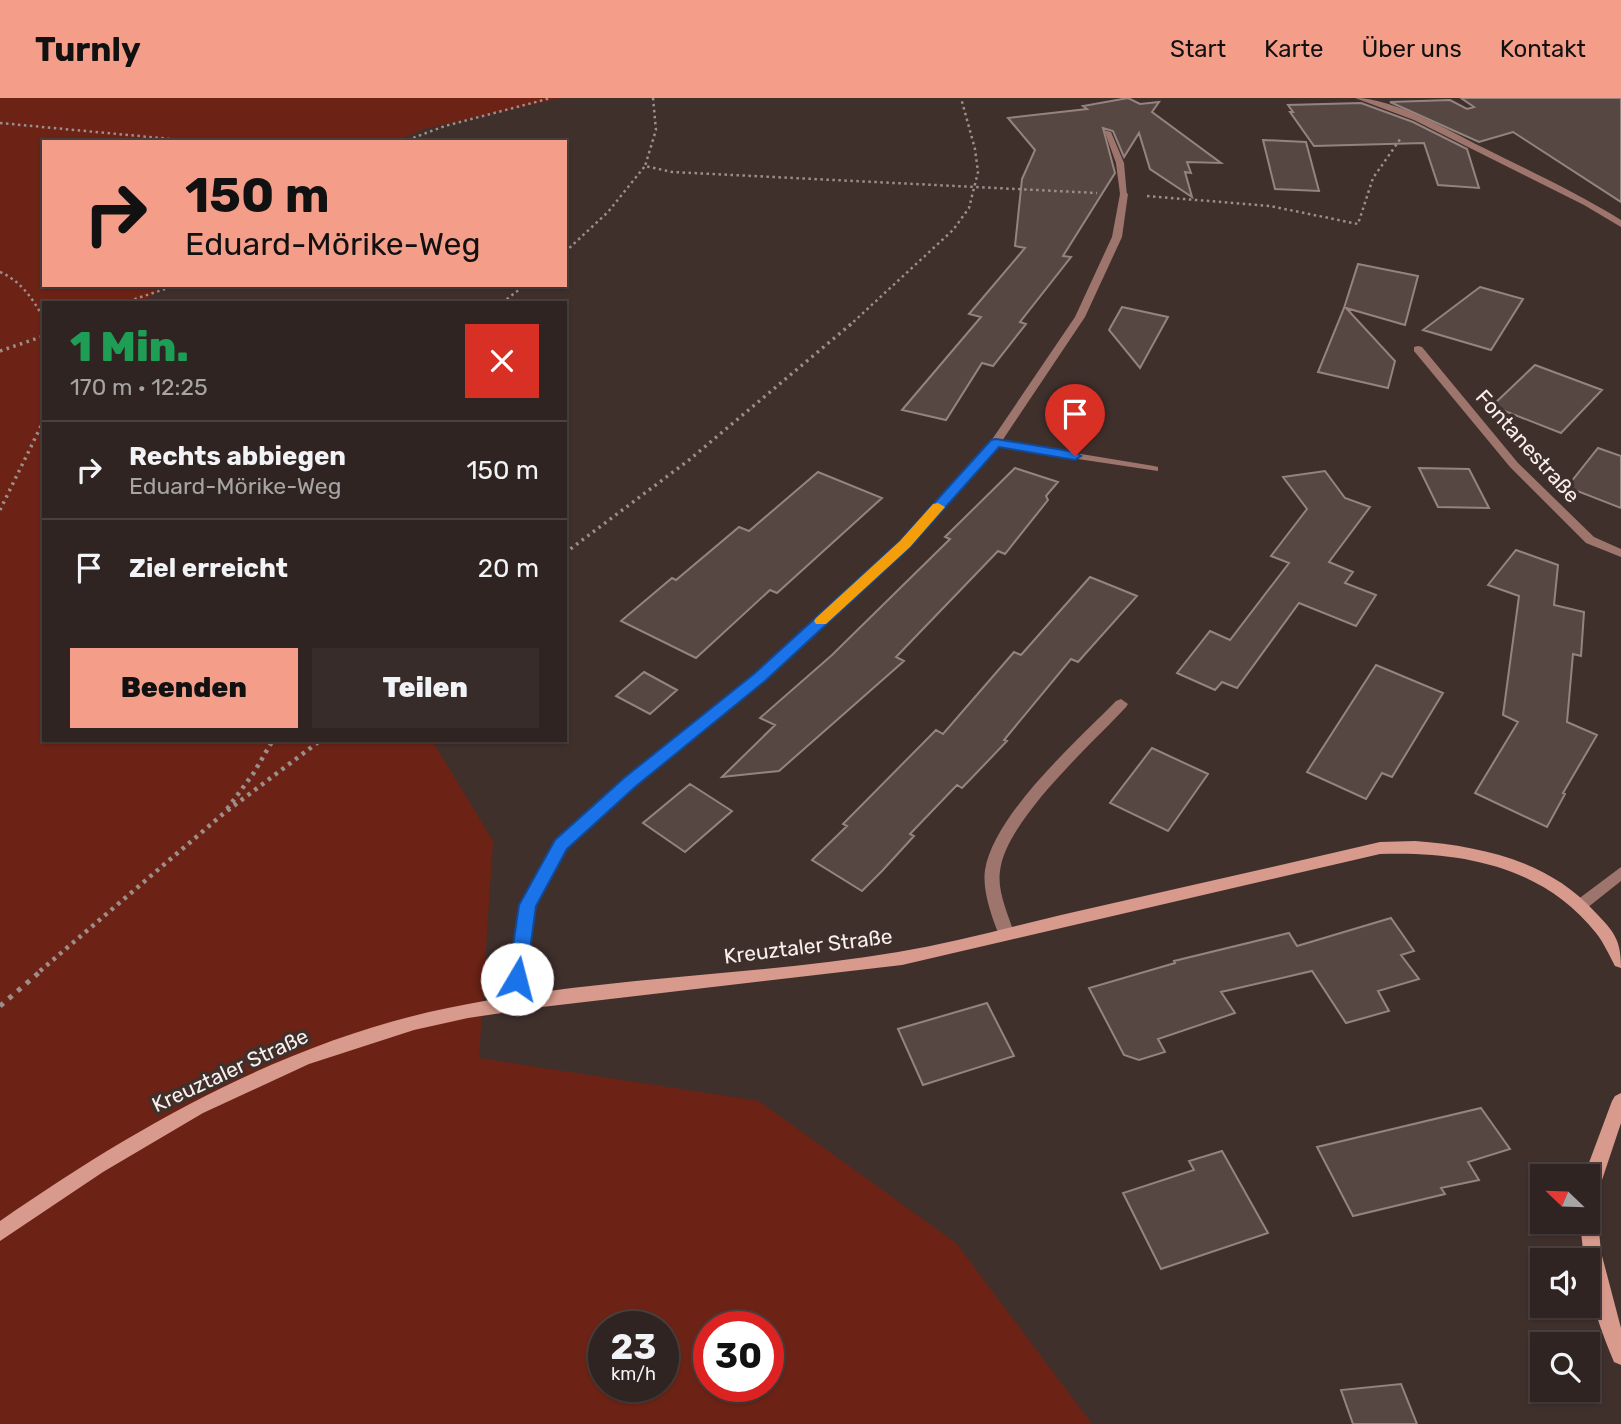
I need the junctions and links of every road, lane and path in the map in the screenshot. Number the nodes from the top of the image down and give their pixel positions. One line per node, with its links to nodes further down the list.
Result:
1 (551, 98): 9 (path)
2 (653, 98): 10 (path)
3 (961, 98): 11 (path)
4 (1359, 98): 5 (street)
5 (1417, 118): 12 (path); 13 (street)
6 (0, 123): 8 (path)
7 (1107, 132): 12 (street)
8 (182, 140)
9 (407, 140)
10 (645, 166): 11 (path); 14 (path)
11 (972, 187): 12 (path); 30 (path)
12 (1124, 194): 27 (street)
13 (1621, 224)
14 (567, 250)
15 (0, 272): 22 (path)
16 (171, 287): 18 (path)
17 (522, 287): 21 (path)
18 (141, 298): 19 (path); 20 (path)
19 (130, 301)
20 (137, 301)
21 (505, 301)
22 (42, 315)
23 (42, 337): 25 (path)
24 (1418, 349): 31 (street, Fontanestraße)
25 (0, 351)
26 (42, 424): 29 (path)
27 (996, 443): 28 (street); 40 (street)
28 (1154, 470)
29 (0, 510)
30 (567, 552)
31 (1621, 553)
32 (1121, 704): 38 (street)
33 (271, 742): 35 (path)
34 (318, 742): 35 (path)
35 (223, 814): 41 (path)
36 (1621, 873): 37 (street)
37 (1582, 904): 38 (street, Kreuztaler Straße); 39 (street, Kreuztaler Straße)
38 (1006, 933): 40 (street, Kreuztaler Straße)
39 (1621, 961)
40 (513, 1004): 43 (street, Kreuztaler Straße)
41 (0, 1006)
42 (1621, 1101): 44 (street)
43 (0, 1232)
44 (1621, 1355)

